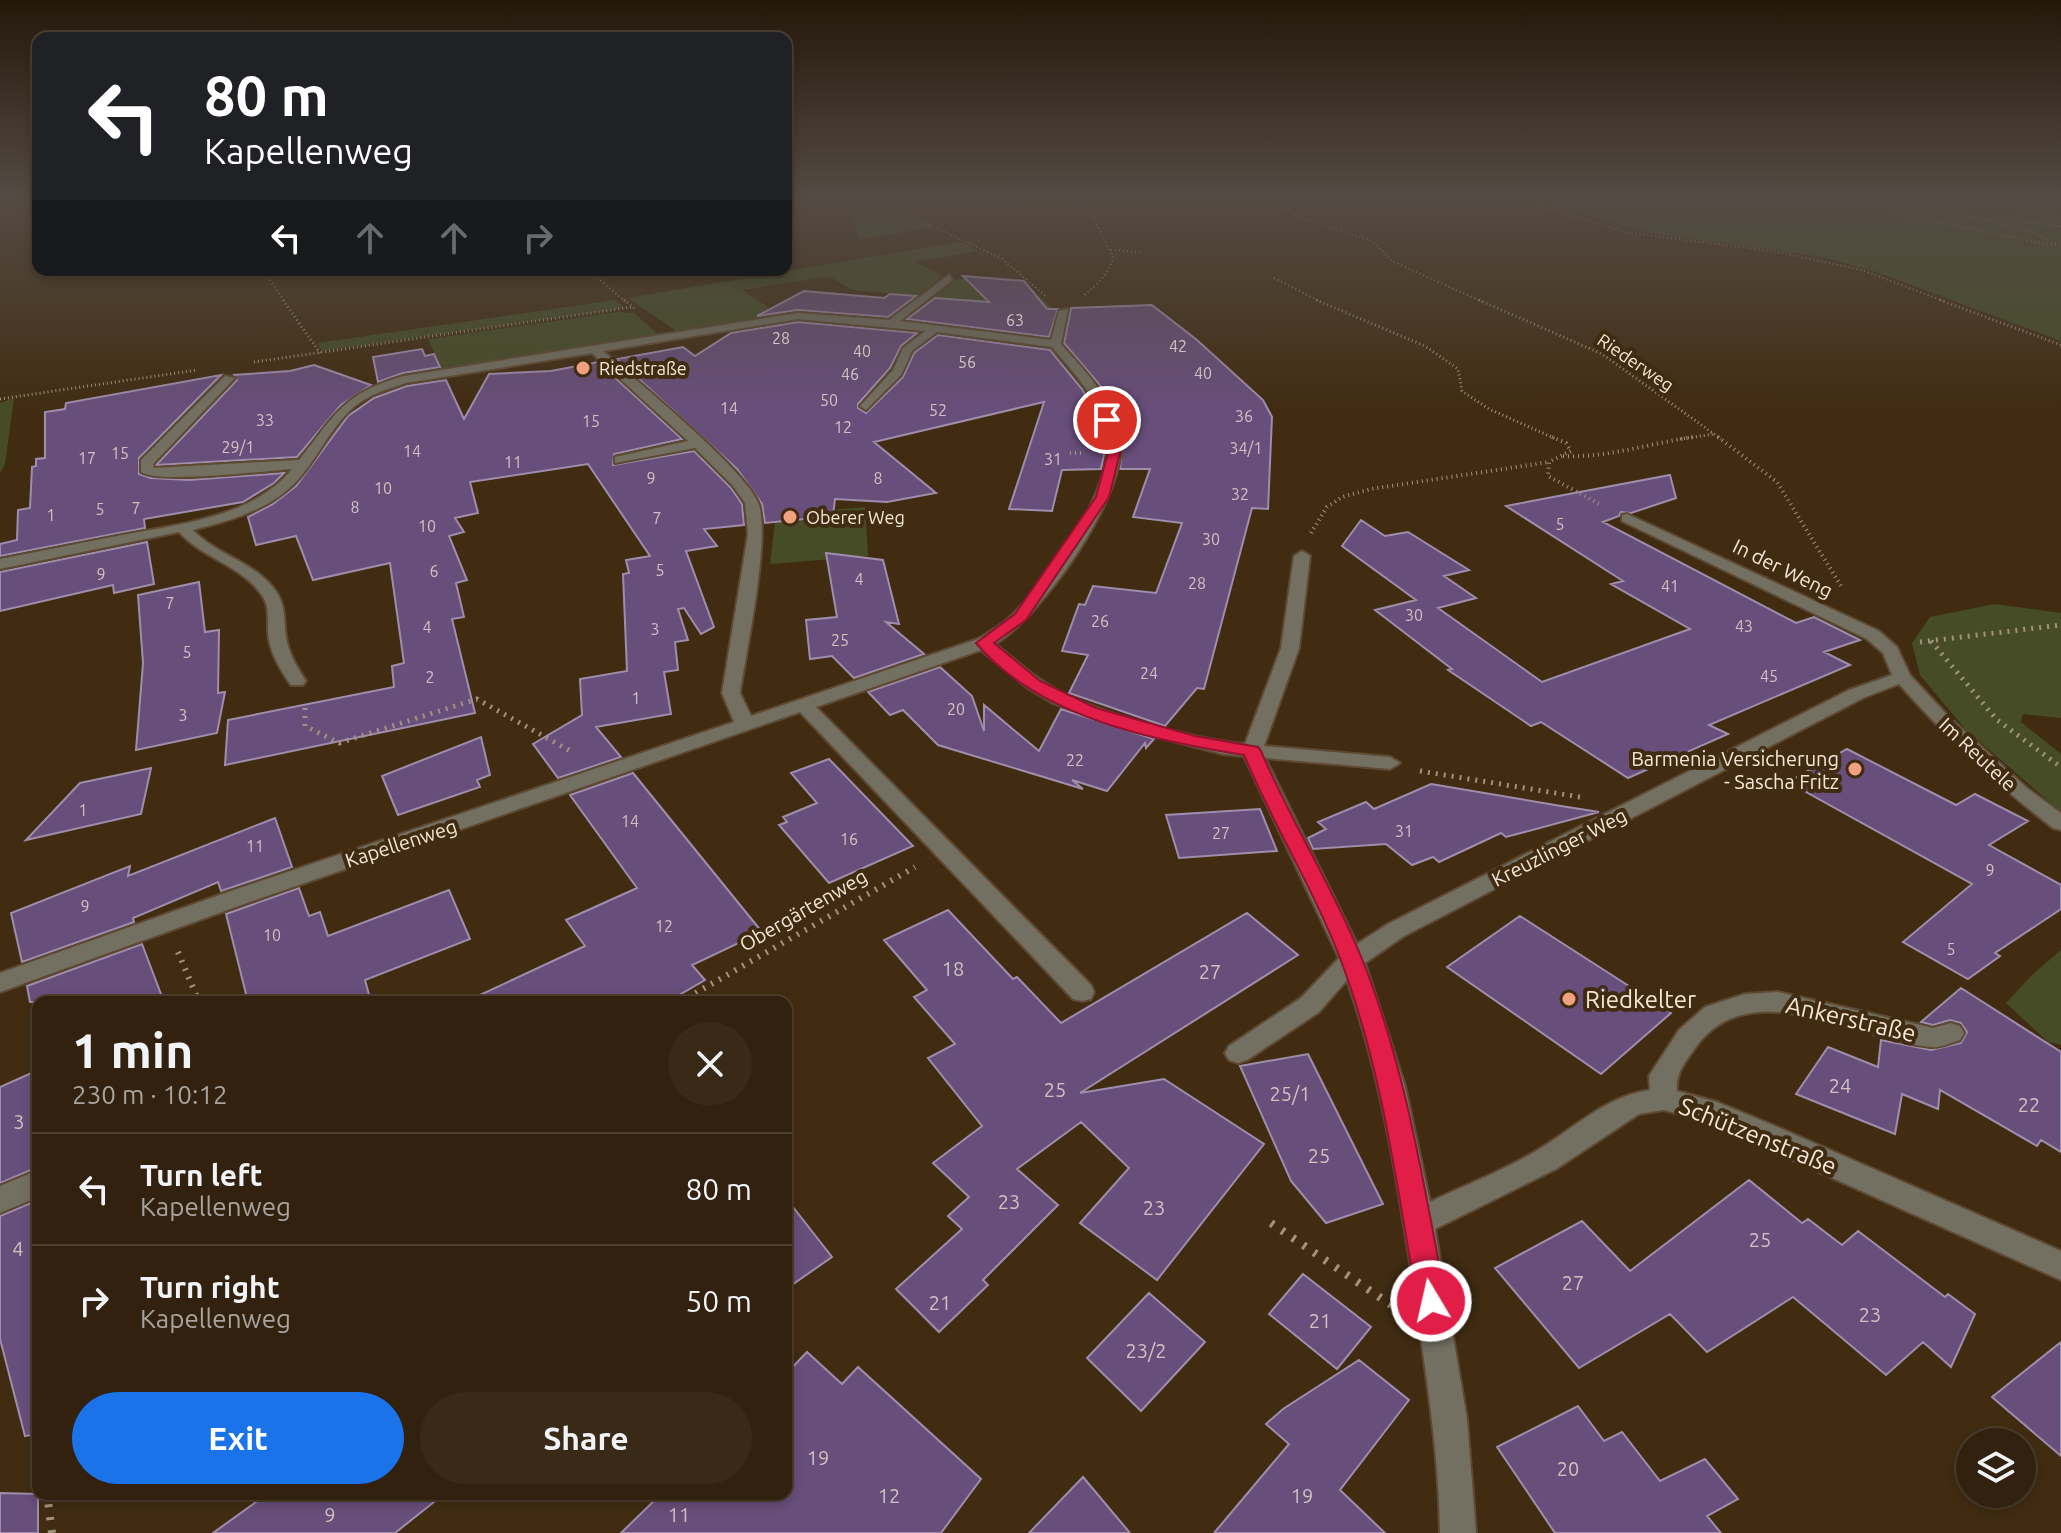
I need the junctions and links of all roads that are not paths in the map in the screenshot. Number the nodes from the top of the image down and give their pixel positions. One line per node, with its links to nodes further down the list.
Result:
1 (949, 278): 3 (street)
2 (1064, 311): 5 (street)
3 (891, 323): 4 (street); 6 (street)
4 (935, 328): 5 (street); 8 (street)
5 (1055, 344): 16 (street, Kapellenweg)
6 (595, 350): 9 (street); 11 (street)
7 (229, 378): 11 (street)
8 (866, 406)
9 (698, 443): 10 (street); 20 (street)
10 (620, 460)
11 (303, 464): 13 (street)
12 (1627, 518): 17 (street, In der Weng)
13 (182, 527): 15 (street); 18 (street)
14 (1302, 556): 21 (street)
15 (0, 564)
16 (984, 643): 19 (street, Kapellenweg); 21 (street)
17 (1902, 677): 23 (street, Im Reutele); 24 (street, Kreuzlinger Weg)
18 (297, 681)
19 (803, 704): 20 (street, Kapellenweg); 26 (street)
20 (745, 725): 25 (street, Kapellenweg)
21 (1252, 751): 22 (street); 24 (street)
22 (1390, 763)
23 (2061, 823)
24 (1351, 960): 28 (street, Kreuzlinger Weg); 32 (street)
25 (0, 983)
26 (1082, 992)
27 (1951, 1033): 29 (street, Ankerstraße)
28 (1238, 1053)
29 (1664, 1099): 32 (street, Schützenstraße); 33 (street, Schützenstraße)
30 (32, 1186): 31 (street)
31 (0, 1200)
32 (1419, 1222): 34 (street)
33 (2061, 1266)
34 (1458, 1533)

